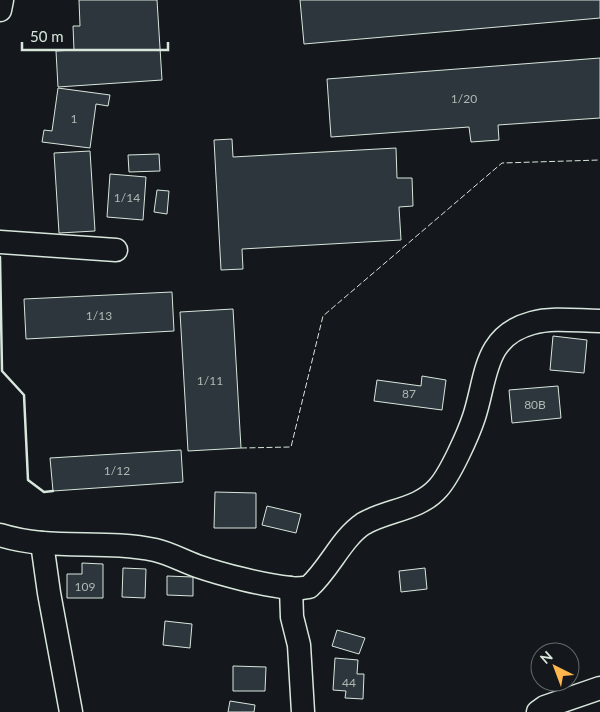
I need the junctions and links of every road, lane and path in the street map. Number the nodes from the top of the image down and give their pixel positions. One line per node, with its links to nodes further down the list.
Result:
1 (2, 0): 2 (street)
2 (0, 10)
3 (0, 242): 4 (street)
4 (116, 250)
5 (600, 321): 8 (street)
6 (0, 535): 7 (street)
7 (42, 543): 8 (street); 10 (street)
8 (291, 588): 11 (street)
9 (600, 688): 12 (street)
10 (72, 712)
11 (303, 712)
12 (538, 712)

